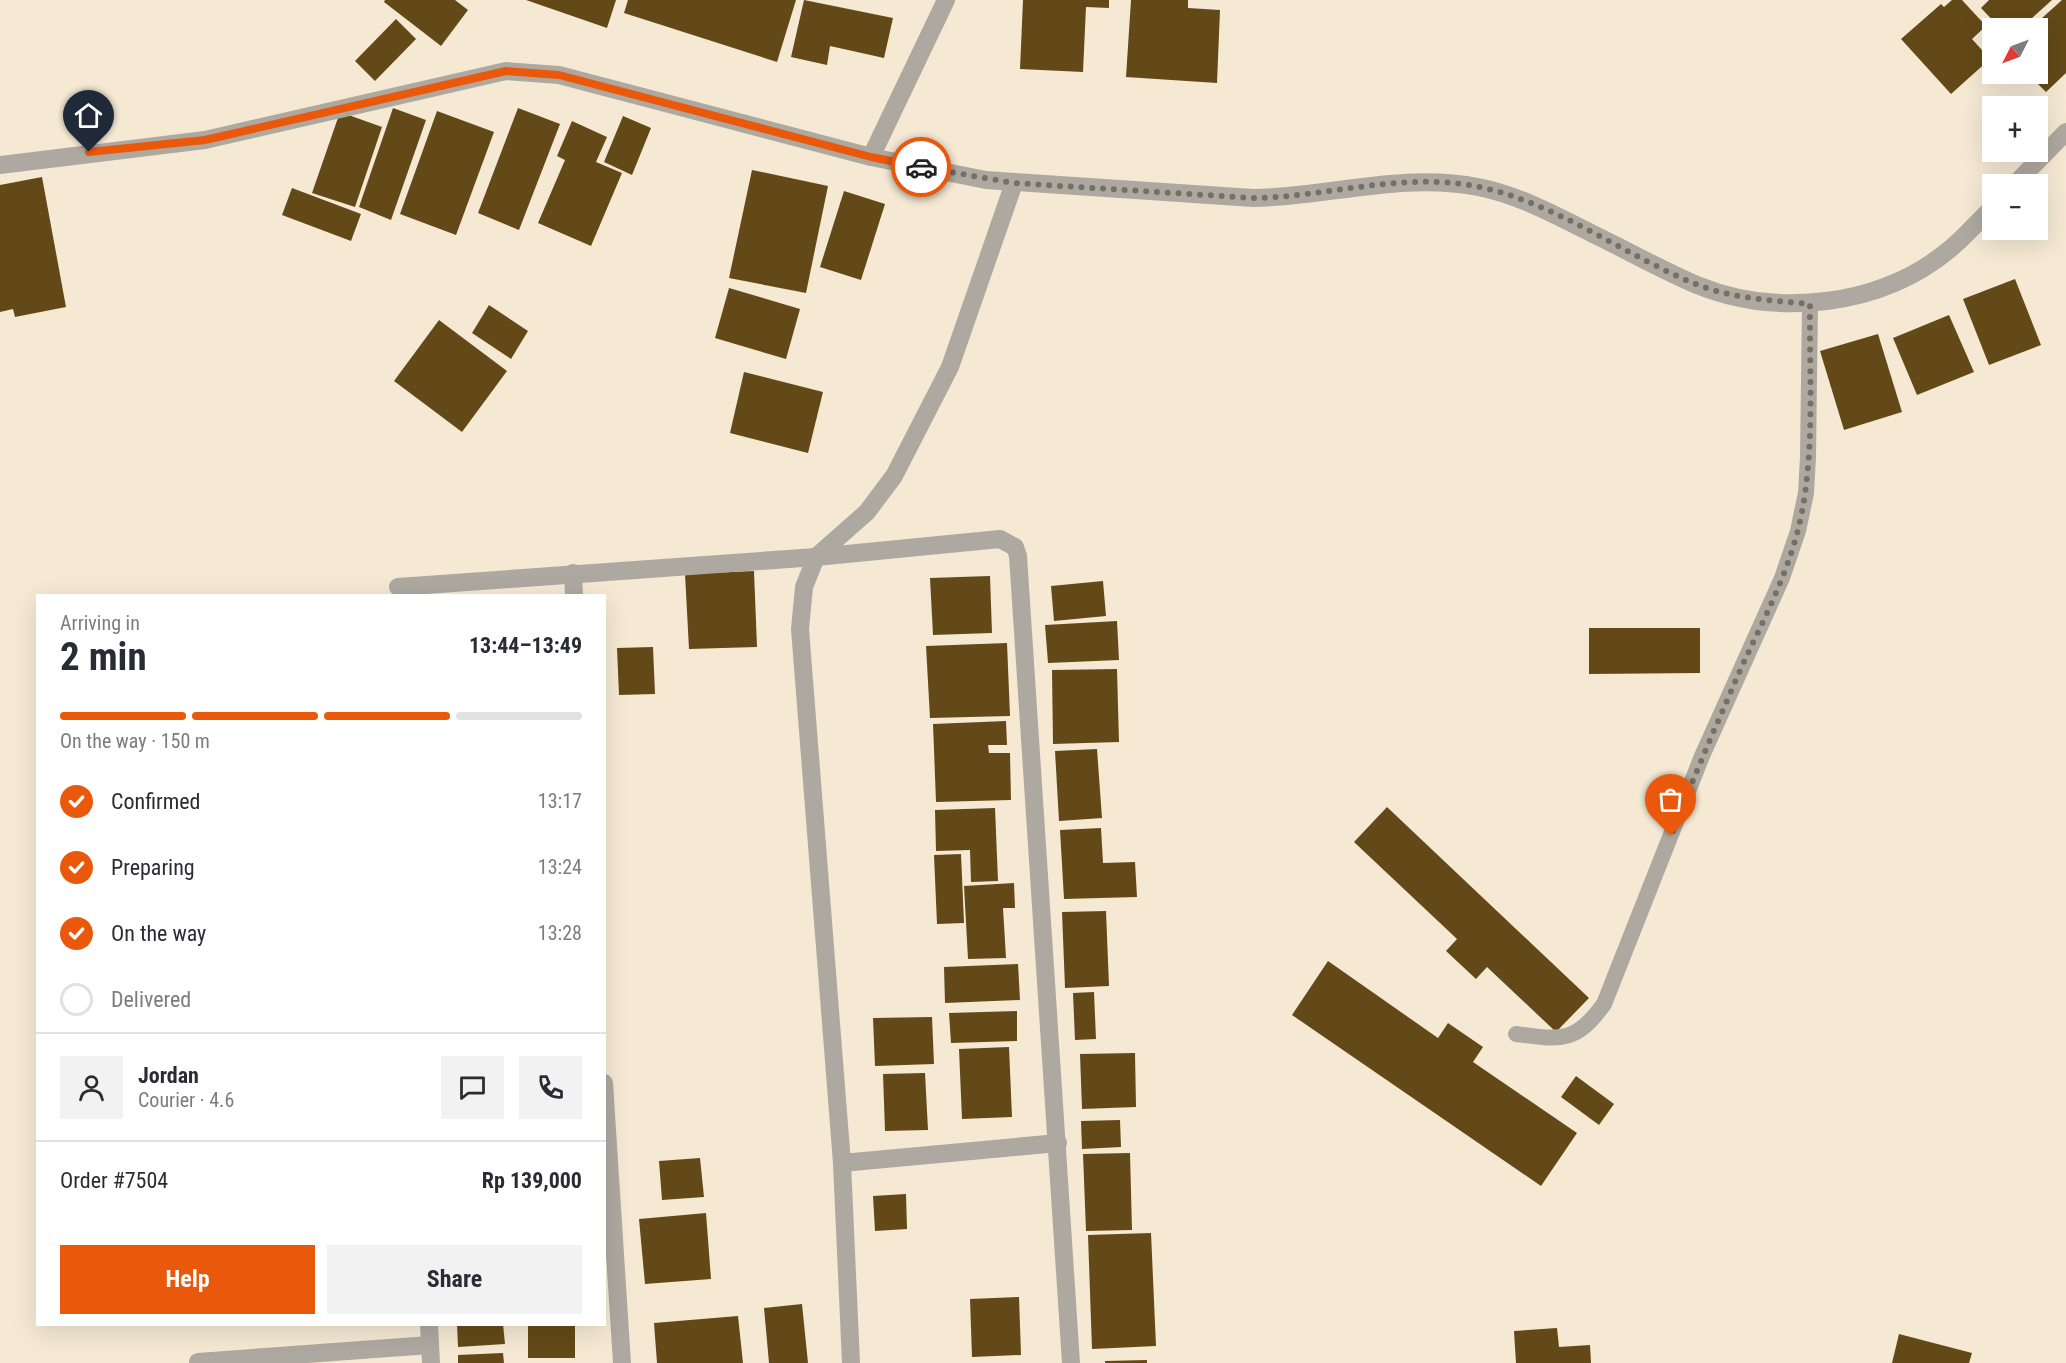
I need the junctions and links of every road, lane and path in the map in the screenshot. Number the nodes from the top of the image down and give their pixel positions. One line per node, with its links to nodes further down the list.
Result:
1 (946, 0): 3 (street)
2 (2066, 132): 5 (street)
3 (871, 157): 4 (street); 6 (street)
4 (0, 165)
5 (2025, 174)
6 (1014, 183): 8 (street); 9 (street)
7 (1982, 218): 8 (street)
8 (1810, 304): 13 (lane)
9 (816, 557): 10 (street); 15 (street); 16 (street)
10 (573, 573): 11 (street); 12 (street)
11 (399, 586)
12 (574, 594)
13 (1516, 1034)
14 (606, 1141): 21 (street)
15 (1058, 1143): 16 (street); 23 (street)
16 (842, 1163): 22 (street)
17 (429, 1326): 18 (street)
18 (431, 1354): 19 (street)
19 (248, 1361): 20 (street)
20 (198, 1362)
21 (622, 1363)
22 (851, 1363)
23 (1071, 1363)

